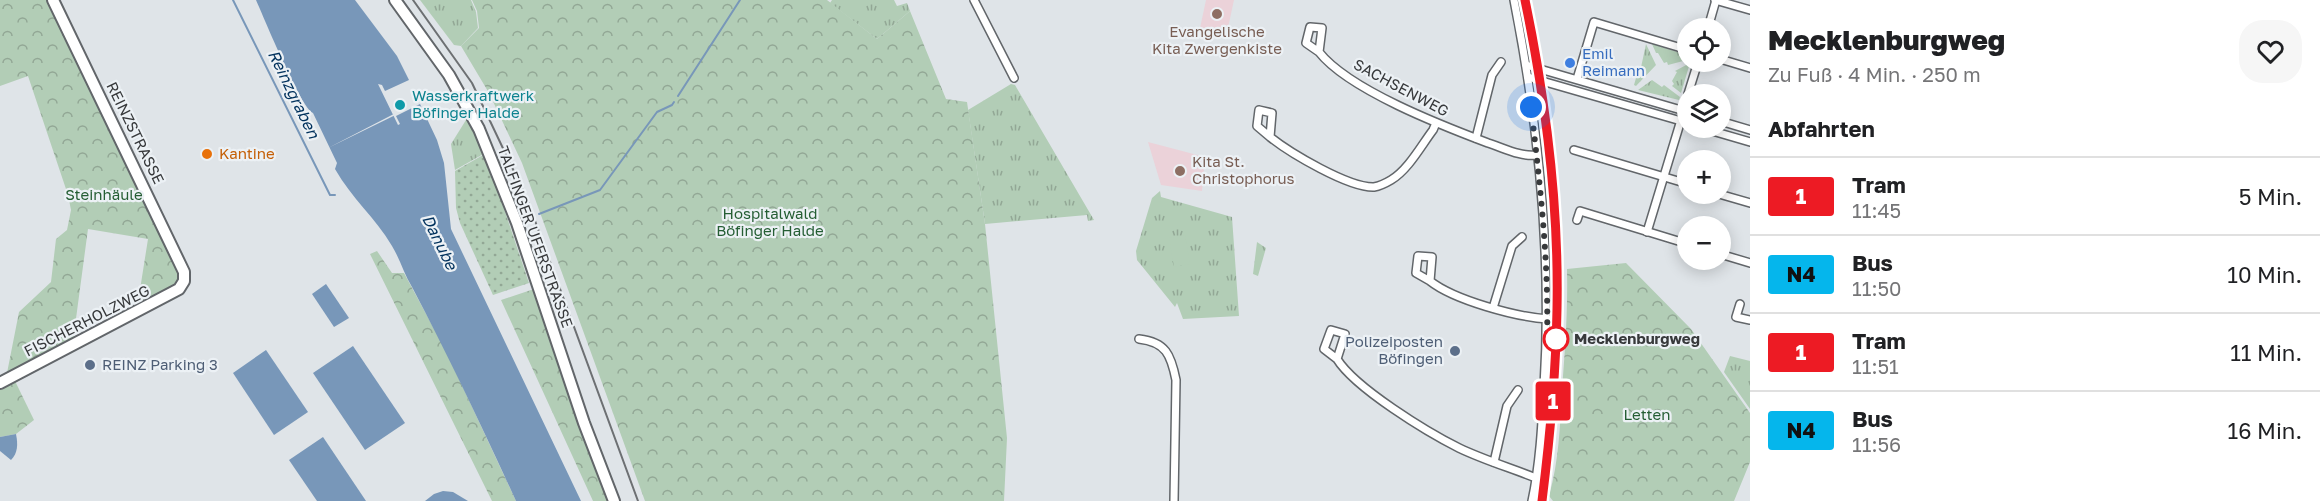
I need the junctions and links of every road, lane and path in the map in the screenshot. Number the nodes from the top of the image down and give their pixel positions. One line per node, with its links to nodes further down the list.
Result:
1 (53, 0): 39 (street, REINZSTRASSE)
2 (395, 0): 51 (street, TALFINGER UFERSTRASSE)
3 (974, 0): 15 (street)
4 (1515, 0): 12 (street)
5 (1716, 0): 6 (street); 7 (street)
6 (1750, 10)
7 (1711, 18)
8 (1677, 47): 16 (street)
9 (1319, 52): 19 (street, SACHSENWEG)
10 (1501, 62): 24 (street)
11 (1731, 63): 13 (street)
12 (1526, 65): 14 (street); 16 (street)
13 (1750, 68)
14 (1528, 77): 18 (street); 28 (street)
15 (1014, 78)
16 (1577, 79): 17 (street)
17 (1677, 109)
18 (1677, 120)
19 (1436, 123): 23 (street); 24 (street, SACHSENWEG)
20 (1731, 124): 21 (street)
21 (1750, 130)
22 (1731, 136): 26 (street)
23 (1270, 137)
24 (1476, 138): 28 (street, SACHSENWEG)
25 (1678, 138): 29 (street)
26 (1750, 142)
27 (1574, 150): 29 (street)
28 (1537, 155): 43 (street)
29 (1664, 177): 30 (street); 34 (street)
30 (1677, 181)
31 (1731, 197): 32 (street)
32 (1750, 203)
33 (1577, 220): 34 (street)
34 (1647, 232): 36 (street)
35 (1522, 237): 42 (street)
36 (1677, 241)
37 (1731, 257): 38 (street)
38 (1750, 263)
39 (184, 281): 47 (street, FISCHERHOLZWEG)
40 (1430, 281): 42 (street)
41 (1740, 304): 44 (street)
42 (1493, 308): 43 (street)
43 (1548, 319): 50 (street)
44 (1750, 320)
45 (1139, 339): 52 (street)
46 (1337, 359): 49 (street)
47 (0, 383)
48 (1518, 390): 49 (street)
49 (1494, 462): 50 (street)
50 (1536, 478): 53 (street)
51 (614, 501)
52 (1174, 501)
53 (1532, 501)

